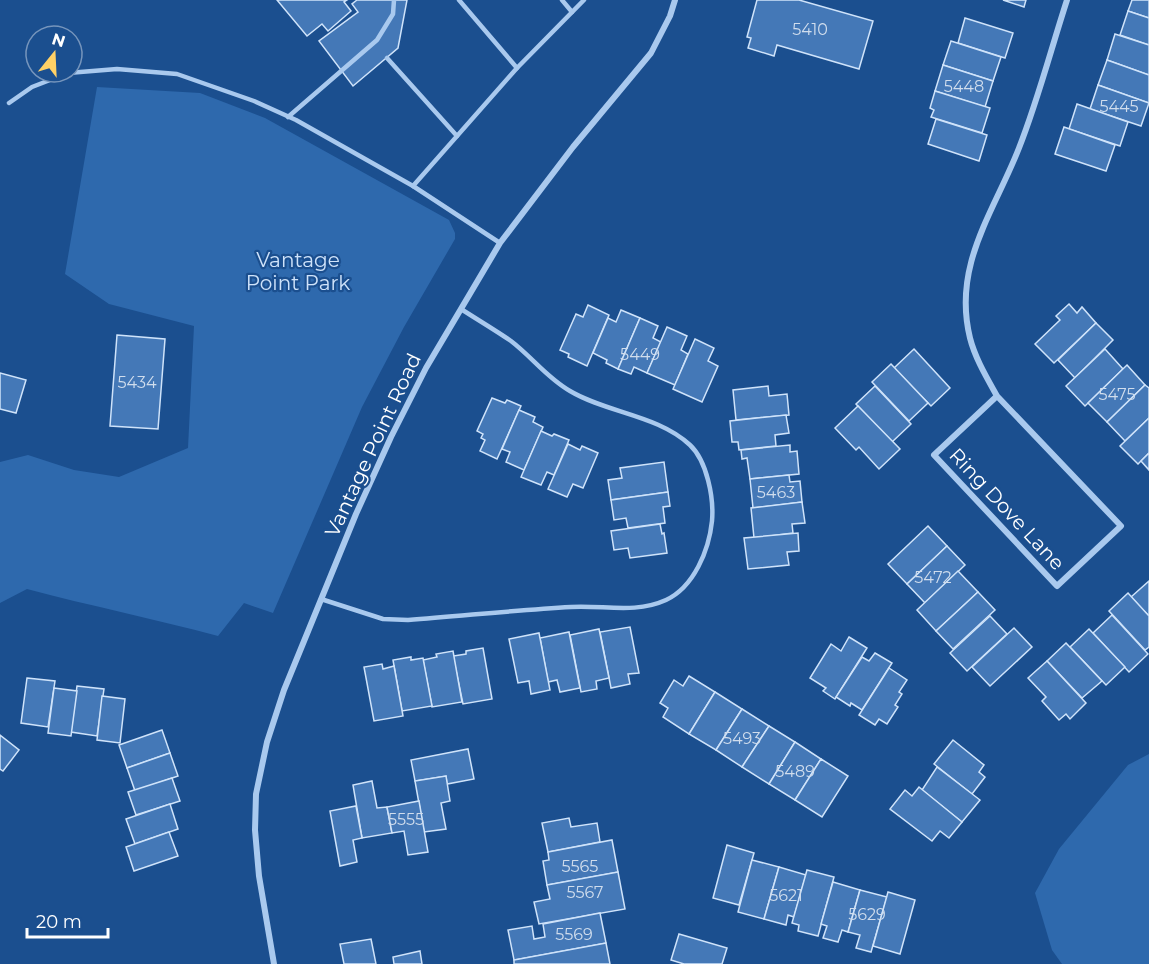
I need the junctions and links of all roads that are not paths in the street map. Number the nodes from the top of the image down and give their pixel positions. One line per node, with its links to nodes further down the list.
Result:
1 (394, 0): 11 (lane)
2 (459, 0): 9 (lane)
3 (562, 0): 7 (lane)
4 (584, 0): 7 (lane)
5 (675, 0): 14 (street, Vantage Point Road)
6 (1067, 0): 16 (street, Ring Dove Lane)
7 (572, 12): 9 (lane)
8 (387, 58): 12 (lane)
9 (517, 68): 12 (lane)
10 (9, 103): 11 (lane)
11 (288, 117): 13 (lane)
12 (457, 136): 13 (lane)
13 (413, 186): 14 (lane)
14 (500, 243): 15 (street, Vantage Point Road)
15 (462, 309): 17 (street, Vantage Point Road); 17 (lane)
16 (997, 396): 16 (street, Ring Dove Lane)
17 (321, 599): 18 (street, Vantage Point Road)
18 (274, 964)

